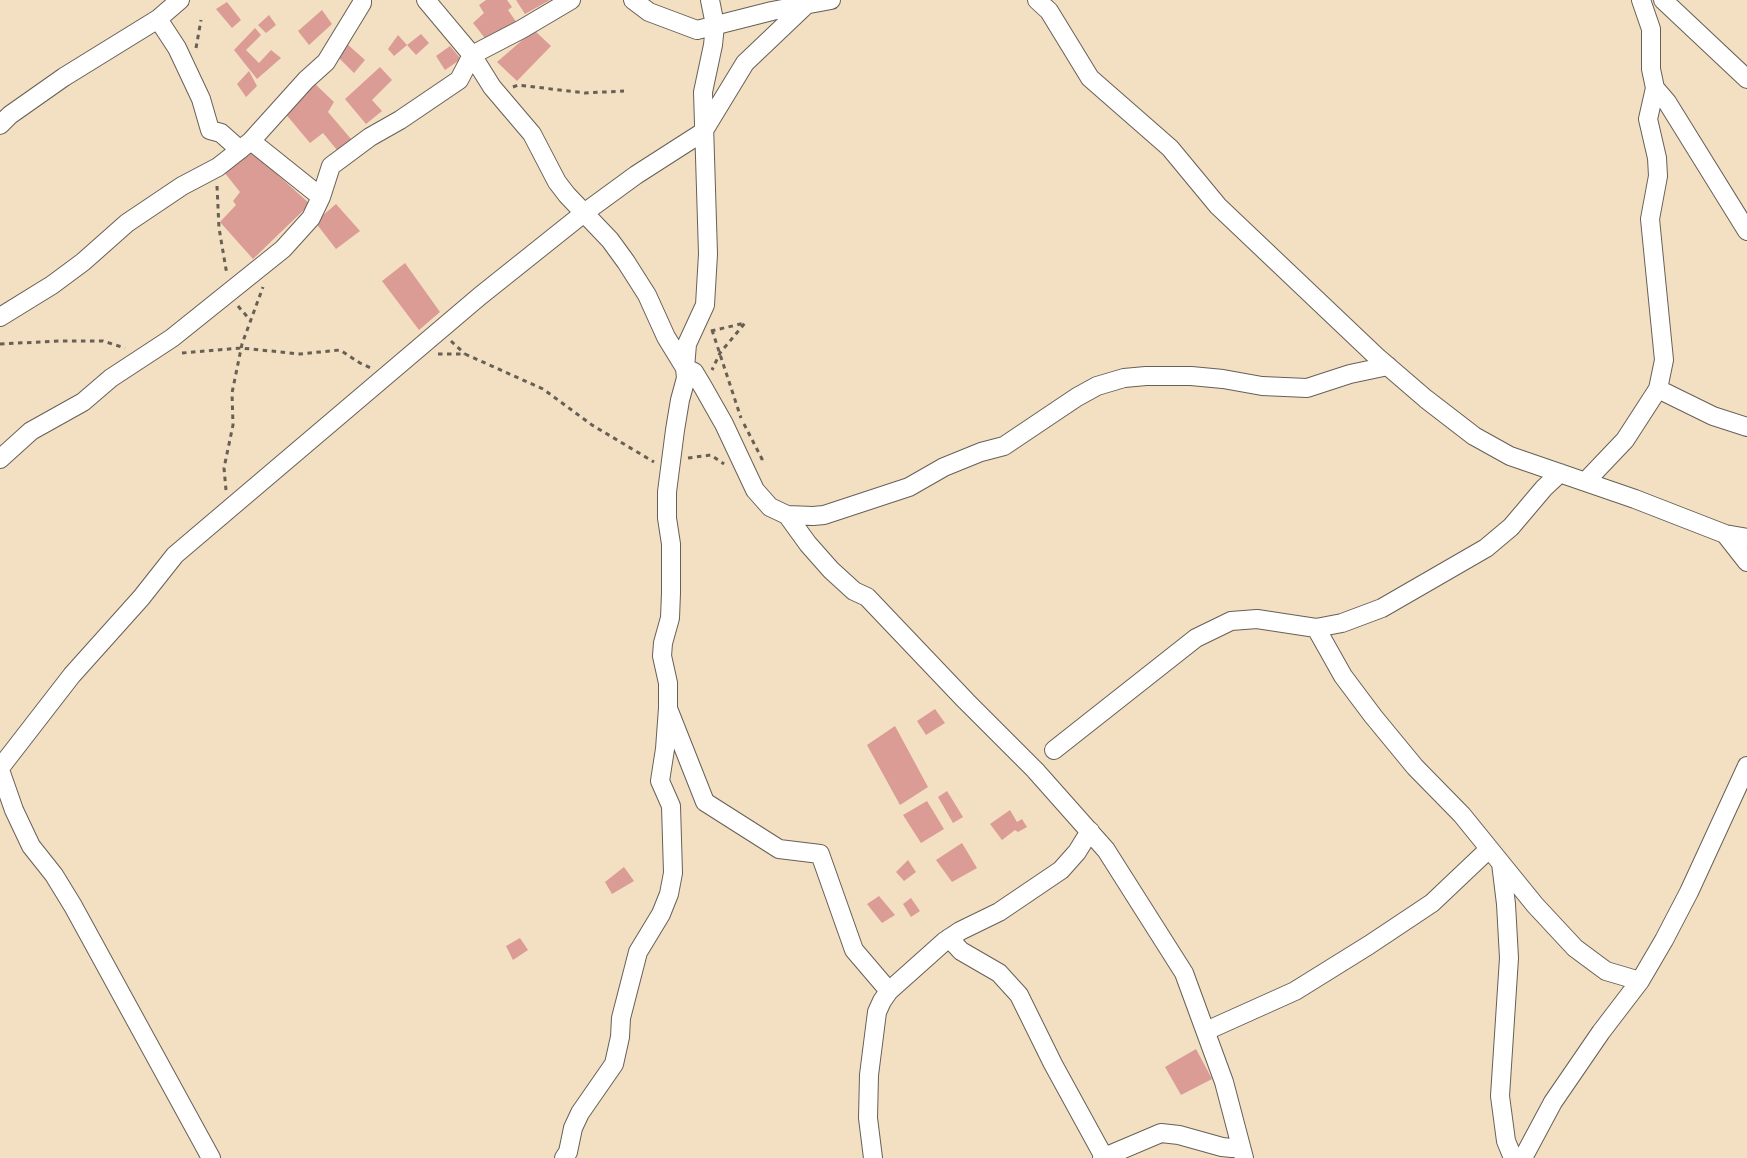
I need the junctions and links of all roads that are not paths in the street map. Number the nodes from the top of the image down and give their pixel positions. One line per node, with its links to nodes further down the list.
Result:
1 (180, 0): 12 (street)
2 (362, 0): 19 (street)
3 (426, 0): 14 (street)
4 (570, 0): 14 (street)
5 (633, 0): 13 (street)
6 (710, 0): 13 (street)
7 (831, 0): 11 (street)
8 (1037, 0): 24 (street)
9 (1641, 0): 16 (street)
10 (1663, 0): 15 (street)
11 (806, 5): 13 (street); 18 (street)
12 (158, 19): 17 (street); 19 (street)
13 (715, 26): 18 (street)
14 (472, 55): 20 (street); 21 (street)
15 (1747, 79)
16 (1654, 88): 22 (street); 26 (street)
17 (0, 125)
18 (703, 132): 21 (street); 25 (street)
19 (246, 145): 20 (street); 23 (street)
20 (321, 197): 28 (street)
21 (584, 213): 25 (street); 39 (street)
22 (1747, 231)
23 (0, 317)
24 (1388, 366): 29 (street); 31 (street)
25 (685, 368): 31 (street); 36 (street)
26 (1658, 388): 27 (street); 30 (street)
27 (1747, 427)
28 (0, 459)
29 (1560, 472): 30 (street); 35 (street)
30 (1586, 482): 32 (street)
31 (787, 516): 40 (street)
32 (1725, 534): 33 (street); 34 (street)
33 (1747, 538)
34 (1747, 562)
35 (1316, 628): 37 (street); 41 (street)
36 (668, 708): 44 (street); 48 (street)
37 (1054, 750)
38 (1747, 766): 43 (street)
39 (0, 769): 47 (street)
40 (1090, 831): 42 (street); 45 (street)
41 (1495, 856): 43 (street); 45 (street); 51 (street)
42 (950, 938): 44 (street); 50 (street)
43 (1640, 981): 52 (street)
44 (889, 991): 49 (street)
45 (1206, 1031): 46 (street)
46 (1243, 1152): 50 (street)
47 (210, 1158)
48 (564, 1158)
49 (873, 1158)
50 (1103, 1158)
51 (1513, 1158)
52 (1523, 1158)

